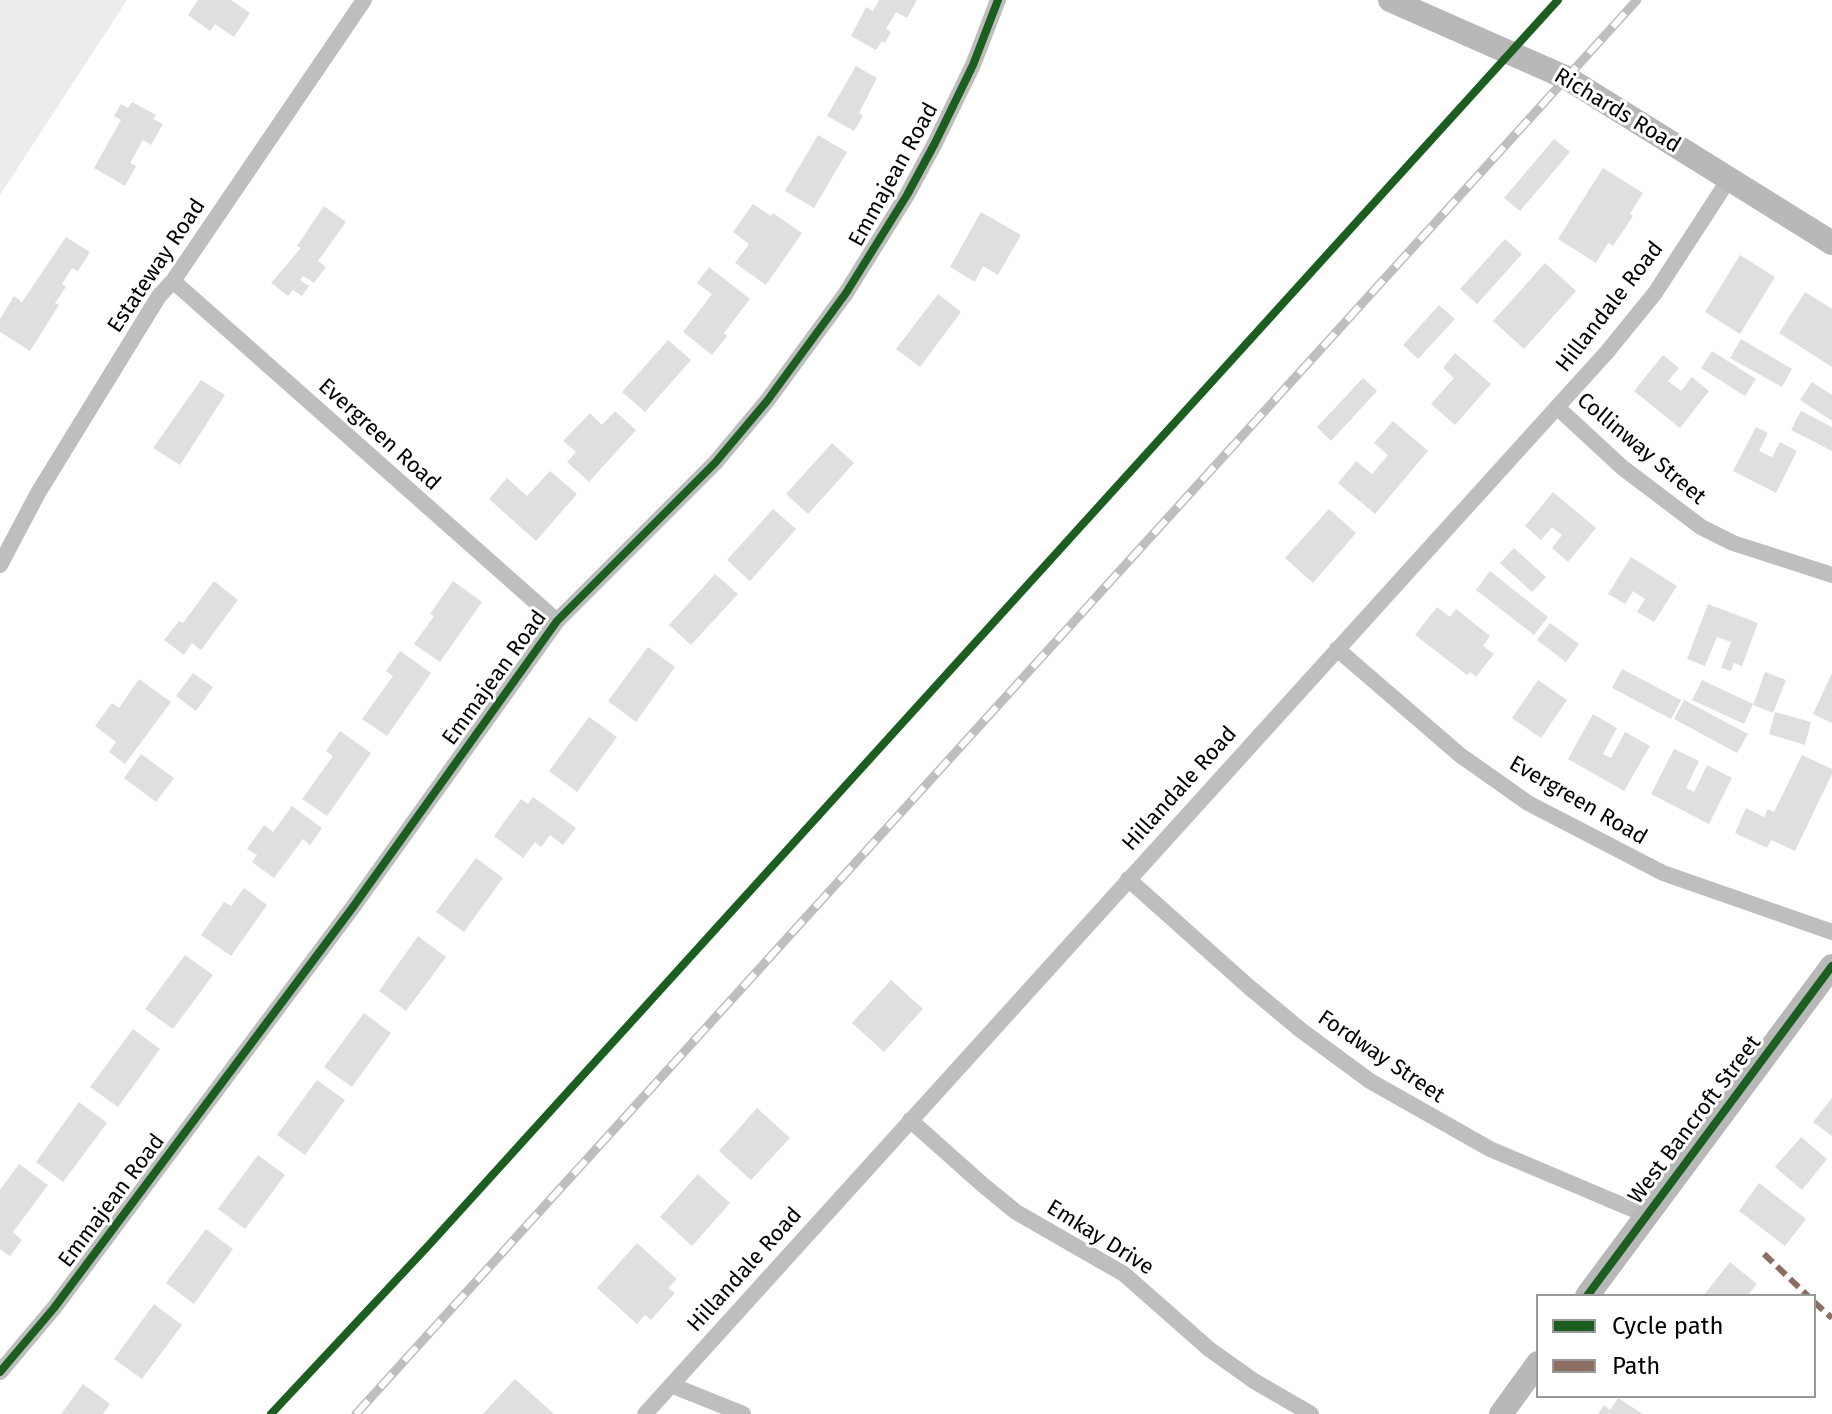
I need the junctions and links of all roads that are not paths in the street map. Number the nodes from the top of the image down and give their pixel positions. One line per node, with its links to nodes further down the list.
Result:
1 (364, 0): 6 (street, Estateway Road)
2 (998, 0): 10 (street, Emmajean Road)
3 (1390, 0): 4 (street, Richards Road)
4 (1729, 179): 5 (street, Richards Road); 7 (street, Hillandale Road)
5 (1832, 243)
6 (173, 281): 8 (street, Estateway Road); 10 (street, Evergreen Road)
7 (1557, 407): 9 (street, Collinway Street); 11 (street, Hillandale Road)
8 (0, 565)
9 (1832, 575)
10 (557, 621): 19 (street, Emmajean Road)
11 (1337, 649): 12 (street, Hillandale Road); 13 (street, Evergreen Road)
12 (1128, 879): 15 (street, Hillandale Road); 16 (street, Fordway Street)
13 (1832, 932)
14 (1832, 967): 16 (street, West Bancroft Street)
15 (910, 1120): 20 (street, Hillandale Road); 23 (street, Emkay Drive)
16 (1646, 1215): 17 (street, West Bancroft Street)
17 (1588, 1294)
18 (1536, 1366): 24 (street)
19 (0, 1372)
20 (671, 1385): 21 (street, Hillandale Road); 22 (street)
21 (645, 1414)
22 (743, 1414)
23 (1311, 1414)
24 (1501, 1414)

